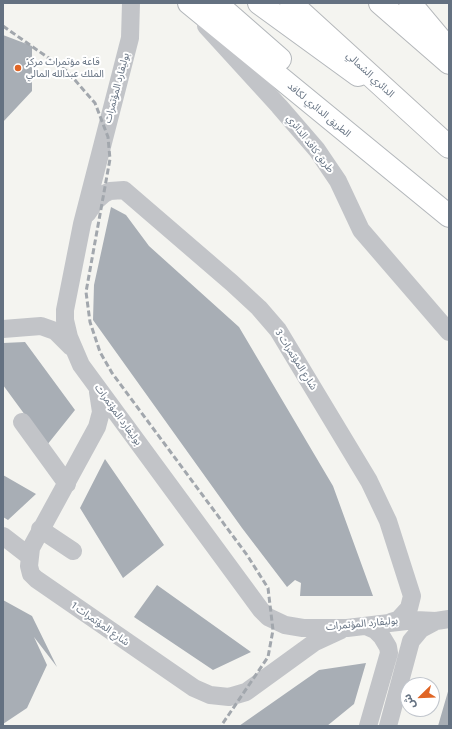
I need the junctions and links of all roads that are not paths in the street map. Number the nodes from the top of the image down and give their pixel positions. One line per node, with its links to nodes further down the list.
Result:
1 (131, 3): 15 (street, بوليفارد المؤتمرات)
2 (185, 3): 19 (street, طريق كافد الدائري)
3 (189, 3): 14 (main road, الطريق الدائري لكافد)
4 (216, 3): 13 (main road)
5 (259, 3): 11 (main road)
6 (291, 3): 11 (main road, الدائري الشمالي)
7 (380, 3): 10 (main road)
8 (410, 3): 9 (main road)
9 (449, 50)
10 (449, 63)
11 (412, 114): 12 (main road, الدائري الشمالي)
12 (449, 147)
13 (449, 209)
14 (449, 216)
15 (82, 224): 16 (street, بوليفارد المؤتمرات); 30 (street, شارع المؤتمرات 3)
16 (68, 292): 17 (street); 20 (street, بوليفارد المؤتمرات)
17 (3, 319)
18 (3, 329): 20 (street)
19 (449, 332)
20 (72, 349): 21 (street, بوليفارد المؤتمرات)
21 (98, 389): 23 (street); 32 (street, بوليفارد المؤتمرات)
22 (22, 422): 23 (street)
23 (67, 484): 24 (street)
24 (40, 529): 27 (street); 28 (street)
25 (3, 536): 28 (street)
26 (3, 550): 28 (street)
27 (73, 551)
28 (28, 561): 32 (street, شارع المؤتمرات 1)
29 (443, 620): 30 (street, بوليفارد المؤتمرات); 34 (street)
30 (390, 622): 31 (street, بوليفارد المؤتمرات)
31 (366, 626): 32 (street, بوليفارد المؤتمرات); 33 (street)
32 (347, 628)
33 (368, 726)
34 (388, 726)

